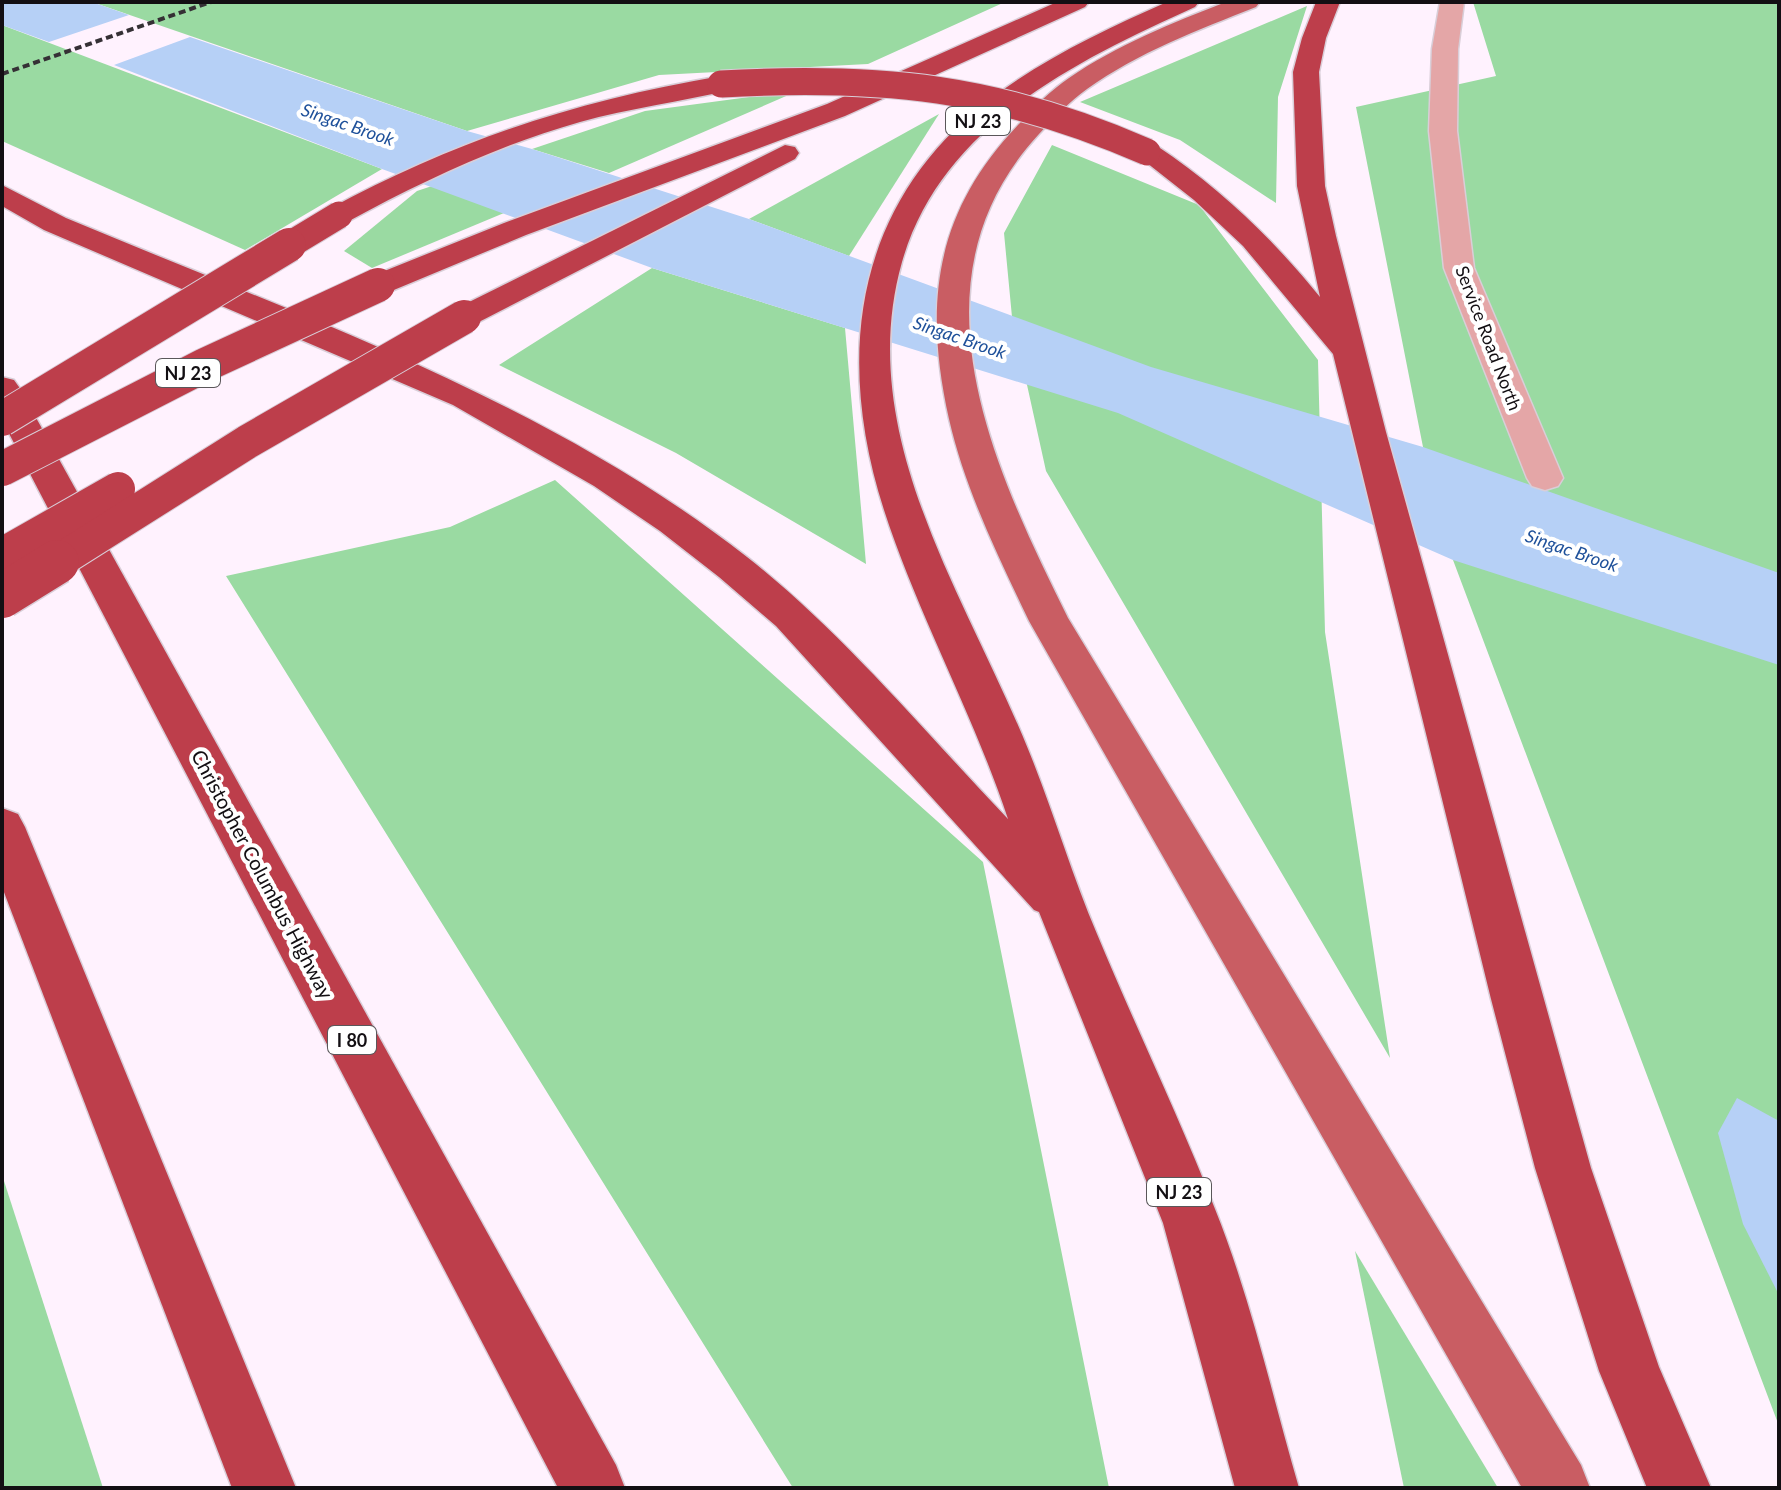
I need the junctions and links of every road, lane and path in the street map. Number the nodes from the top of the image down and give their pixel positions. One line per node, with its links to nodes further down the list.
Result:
1 (1077, 2): 8 (highway, NJ 23)
2 (1187, 2): 7 (highway, NJ 23)
3 (1205, 2): 7 (highway)
4 (1248, 2): 23 (main road)
5 (1328, 2): 11 (highway)
6 (1452, 2): 15 (lane, Service Road North)
7 (1123, 30): 19 (highway, NJ 23)
8 (836, 110): 10 (highway); 14 (highway, NJ 23, bridge)
9 (2, 194): 19 (highway)
10 (464, 317): 16 (highway, bridge); 17 (highway, bridge)
11 (1352, 361): 13 (highway, bridge); 24 (highway)
12 (2, 387): 21 (highway, Christopher Columbus Highway / I 80)
13 (2, 419)
14 (2, 469)
15 (1545, 478)
16 (2, 555)
17 (2, 596)
18 (2, 827): 20 (highway)
19 (1061, 906): 22 (highway, NJ 23)
20 (264, 1488)
21 (593, 1488)
22 (1267, 1488)
23 (1558, 1488)
24 (1679, 1488)

